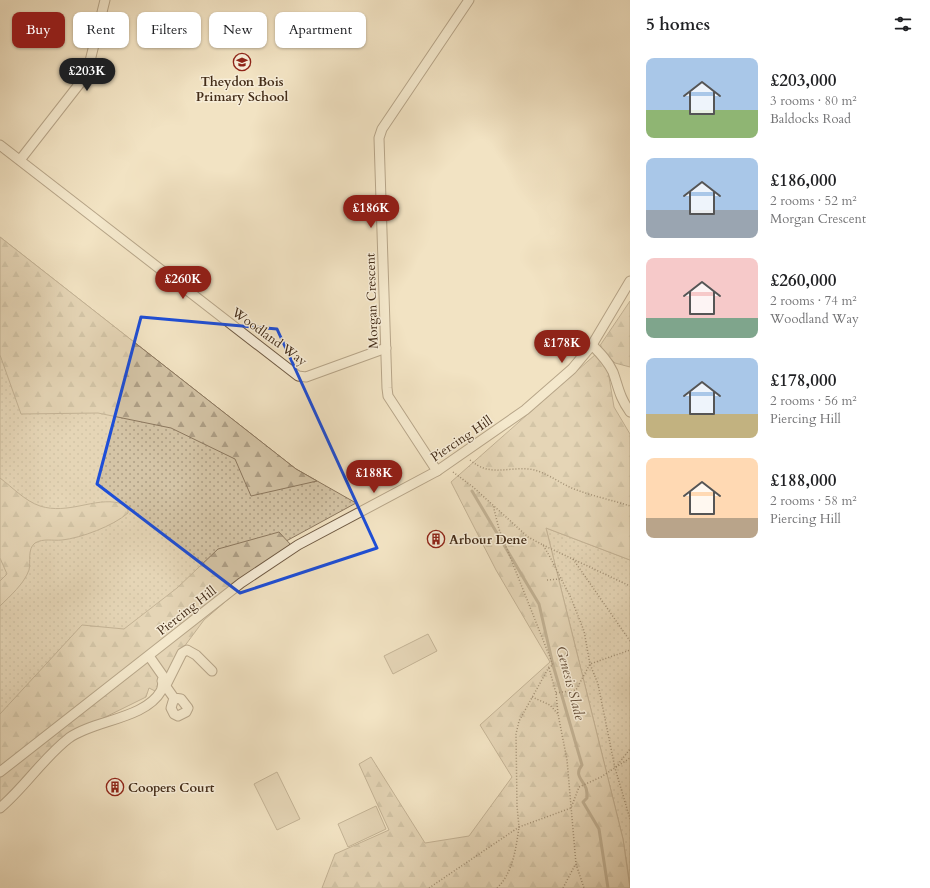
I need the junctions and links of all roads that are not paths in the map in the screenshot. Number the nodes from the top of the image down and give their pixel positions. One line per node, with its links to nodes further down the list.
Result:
1 (105, 0): 4 (street)
2 (469, 0): 7 (street, Morgan Crescent)
3 (0, 145): 4 (street, Woodland Way)
4 (20, 160): 7 (street, Woodland Way)
5 (630, 281): 6 (street, Piercing Hill)
6 (592, 345): 8 (street); 9 (street, Piercing Hill)
7 (386, 348): 9 (street, Morgan Crescent)
8 (630, 412)
9 (437, 471): 10 (street, Piercing Hill)
10 (149, 656): 12 (street); 14 (street, Piercing Hill)
11 (212, 672): 12 (street)
12 (164, 683): 13 (street); 15 (street)
13 (174, 698)
14 (0, 772)
15 (0, 808)

